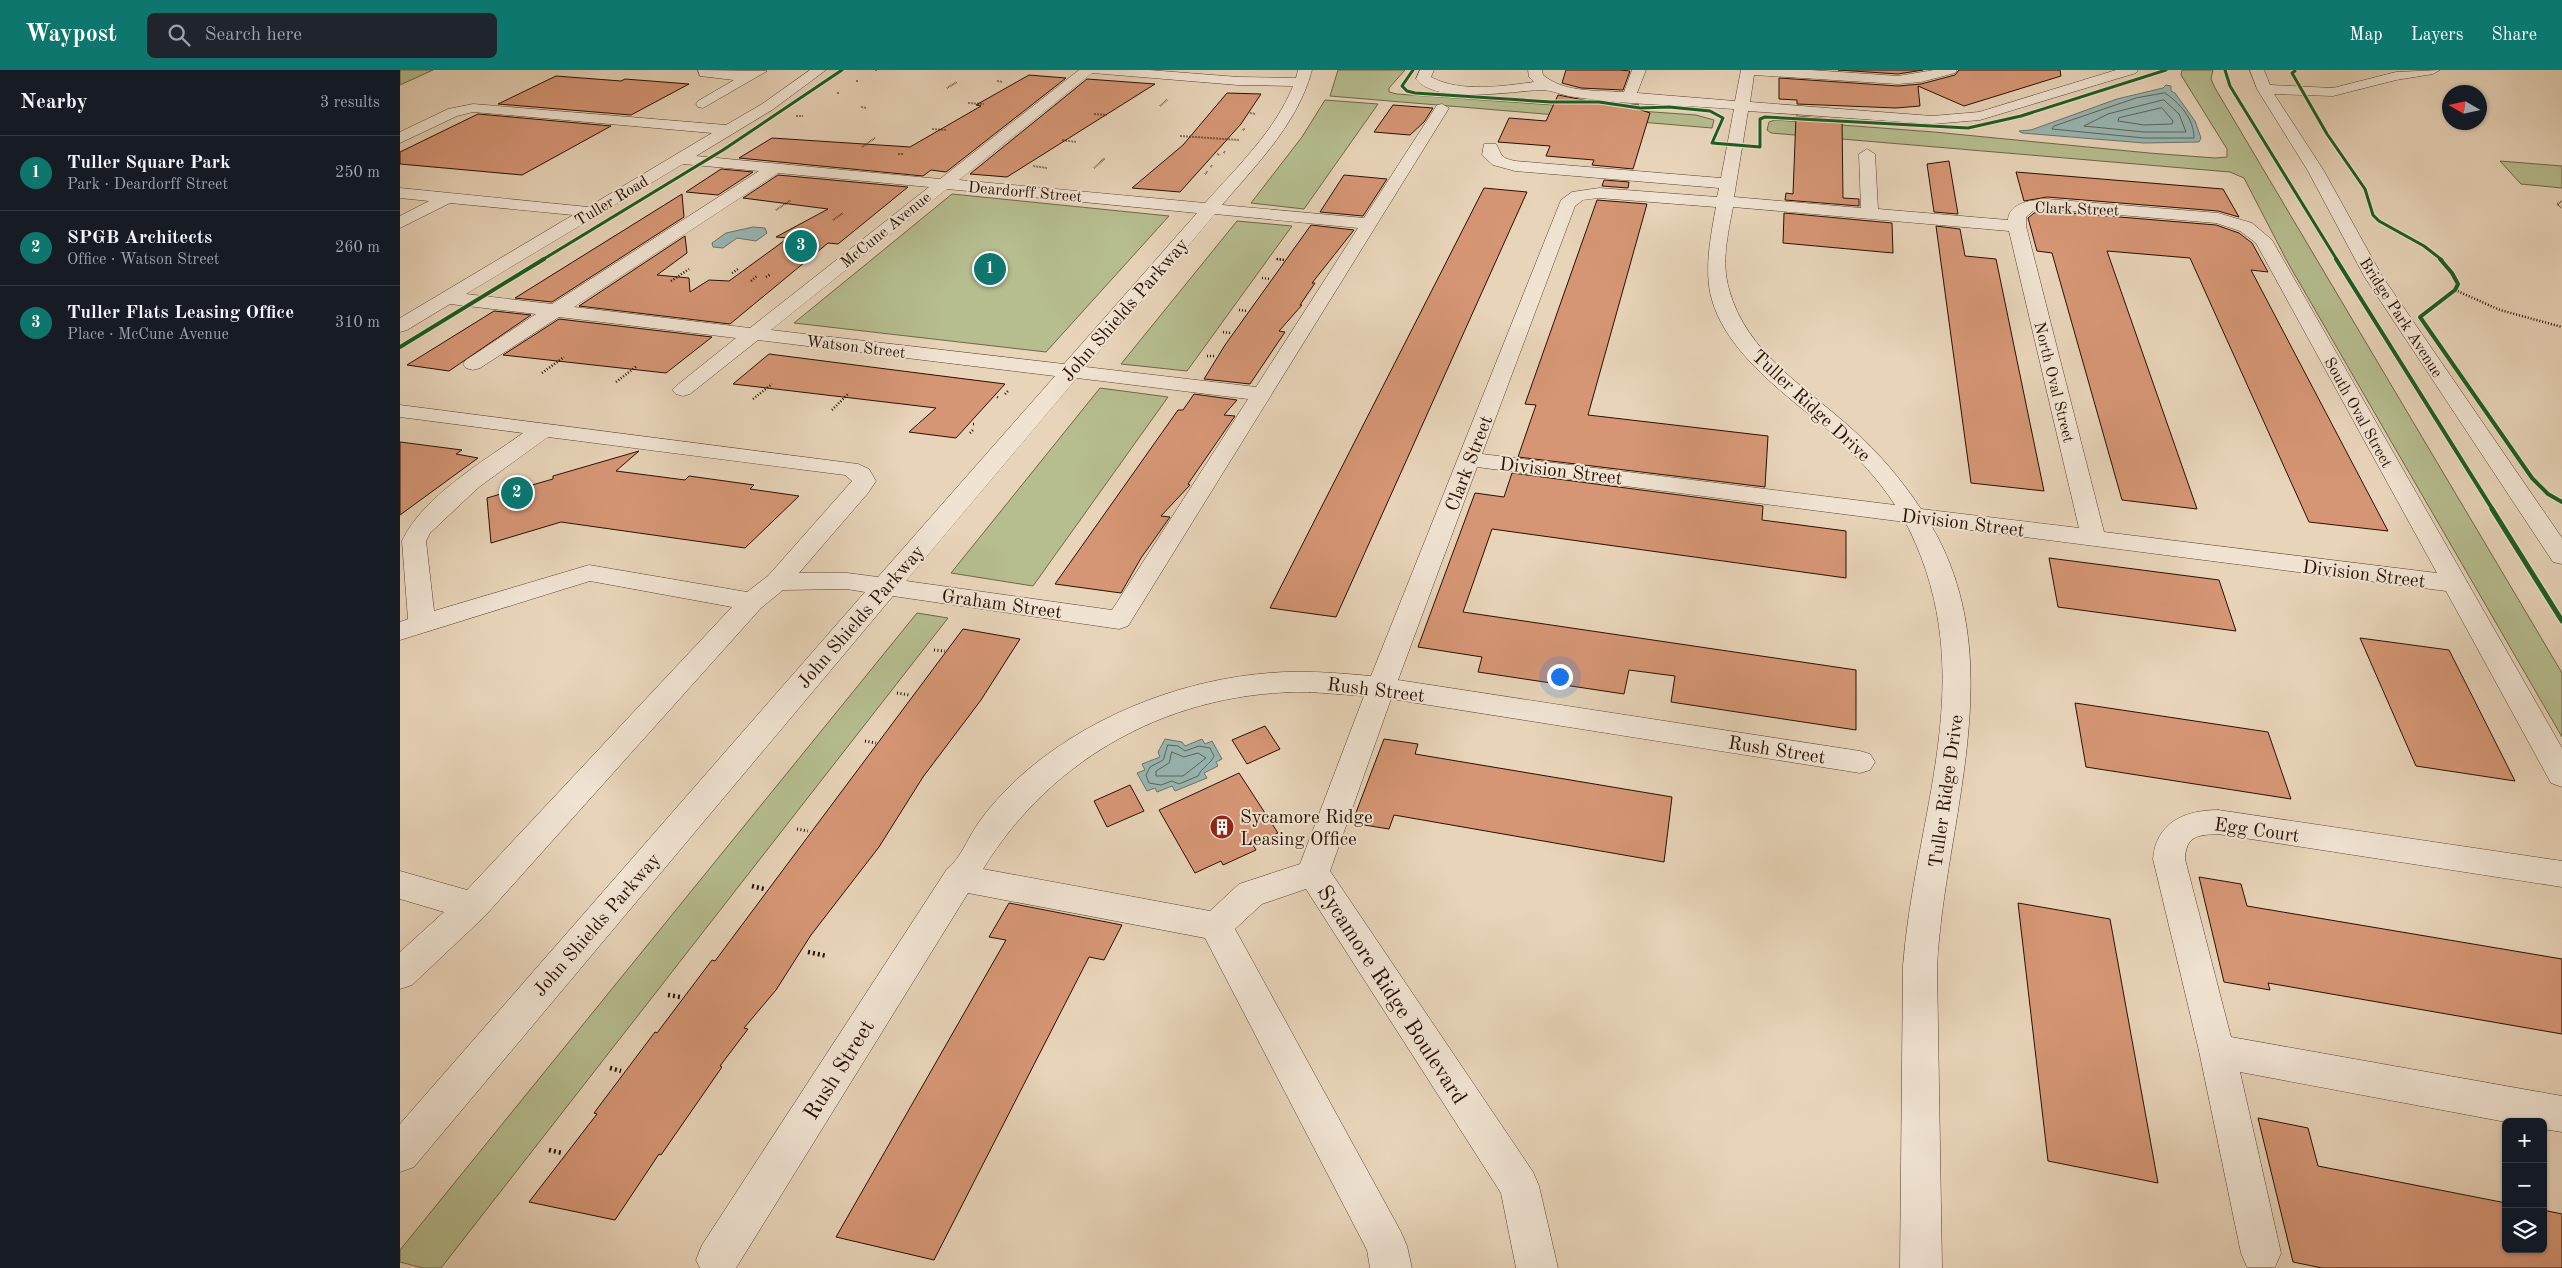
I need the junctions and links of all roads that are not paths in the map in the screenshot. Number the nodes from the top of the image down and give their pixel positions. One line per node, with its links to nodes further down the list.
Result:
1 (705, 70): 13 (street)
2 (819, 70): 22 (street, Tuller Road)
3 (1088, 70): 28 (street, McCune Avenue)
4 (1095, 70): 14 (street)
5 (1427, 70): 16 (street)
6 (1535, 70): 16 (street)
7 (1639, 70): 18 (street)
8 (1748, 70): 9 (street); 20 (street, Tuller Ridge Drive)
9 (1950, 70)
10 (2131, 70): 20 (street)
11 (2257, 70): 17 (street, Bridge Park Avenue)
12 (2433, 70): 17 (street)
13 (762, 71): 19 (street)
14 (1223, 75): 15 (street)
15 (1303, 76): 32 (street, John Shields Parkway)
16 (1546, 85): 18 (street)
17 (2264, 89): 51 (street, Bridge Park Avenue)
18 (1629, 97): 20 (street)
19 (703, 104)
20 (1742, 106): 30 (street, Tuller Ridge Drive)
21 (1442, 108): 36 (street)
22 (729, 130): 23 (street); 26 (street, Tuller Road)
23 (400, 138)
24 (1490, 147): 30 (street)
25 (1867, 154): 34 (street)
26 (680, 158): 27 (street, Deardorff Street); 33 (street, Tuller Road)
27 (776, 167): 28 (street, Deardorff Street); 40 (street)
28 (943, 183): 32 (street, Deardorff Street); 42 (street, McCune Avenue)
29 (400, 193): 31 (street)
30 (1726, 196): 34 (street, Clark Street); 49 (street, Clark Street); 50 (street, Tuller Ridge Drive)
31 (447, 198): 33 (street); 35 (street)
32 (1210, 209): 36 (street, Deardorff Street); 44 (street, John Shields Parkway)
33 (591, 212): 39 (street, Tuller Road)
34 (1870, 213): 37 (street, Clark Street)
35 (400, 223)
36 (1370, 224): 46 (street)
37 (2017, 226): 38 (street, Clark Street); 52 (street, North Oval Street)
38 (2263, 240): 55 (street, South Oval Street)
39 (448, 298): 40 (street, Watson Street); 41 (street, Tuller Road)
40 (558, 310): 42 (street, Watson Street); 43 (street)
41 (400, 326)
42 (753, 334): 44 (street, Watson Street); 45 (street, McCune Avenue)
43 (473, 364)
44 (1070, 372): 46 (street, Watson Street); 56 (street, John Shields Parkway)
45 (683, 390)
46 (1263, 394): 56 (street, Graham Street)
47 (400, 411): 48 (street)
48 (544, 429): 54 (street); 58 (street)
49 (1470, 459): 50 (street, Division Street); 59 (street, Clark Street)
50 (1914, 516): 52 (street, Division Street); 76 (street, Tuller Ridge Drive)
51 (2550, 524): 53 (street, Bridge Park Avenue)
52 (2093, 538): 55 (street, Division Street)
53 (2562, 556)
54 (777, 582): 56 (street, Graham Street); 57 (street)
55 (2455, 584): 61 (street)
56 (885, 587): 71 (street, John Shields Parkway)
57 (752, 602): 58 (street); 66 (street)
58 (411, 628)
59 (1381, 687): 60 (street, Rush Street); 62 (street, Clark Street); 64 (street, Rush Street)
60 (1860, 762)
61 (2562, 775)
62 (1313, 873): 67 (street, Sycamore Ridge Boulevard); 75 (street, Sycamore Ridge Boulevard)
63 (2562, 874): 69 (street, Egg Court)
64 (958, 878): 67 (street); 73 (street, Rush Street)
65 (400, 885): 66 (street)
66 (473, 906): 68 (street)
67 (1216, 926): 74 (street)
68 (400, 974)
69 (2217, 1051): 70 (street); 72 (street, Egg Court)
70 (2562, 1114)
71 (400, 1153)
72 (2261, 1253)
73 (717, 1260)
74 (1391, 1268)
75 (1537, 1268)
76 (1921, 1268)

